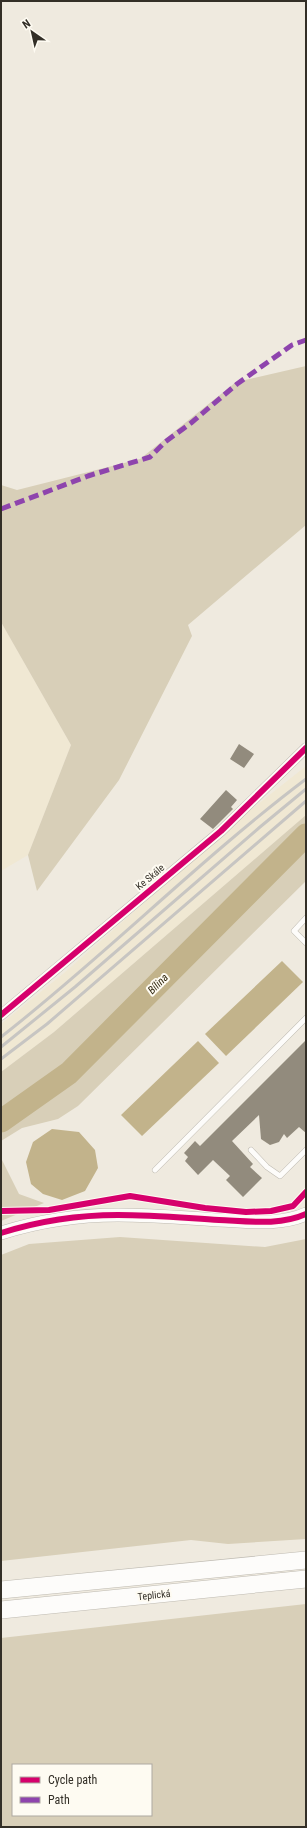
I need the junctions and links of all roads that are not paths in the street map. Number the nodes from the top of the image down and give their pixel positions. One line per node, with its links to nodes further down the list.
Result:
1 (306, 748): 4 (street, Ke Skále)
2 (306, 918): 3 (lane)
3 (306, 943)
4 (1, 1015)
5 (306, 1018): 8 (lane)
6 (251, 1150): 7 (lane)
7 (306, 1150)
8 (155, 1170)
9 (306, 1214): 10 (street)
10 (1, 1233)
11 (306, 1560): 13 (highway, Teplická)
12 (306, 1579): 14 (highway, Teplická)
13 (1, 1590)
14 (1, 1610)

